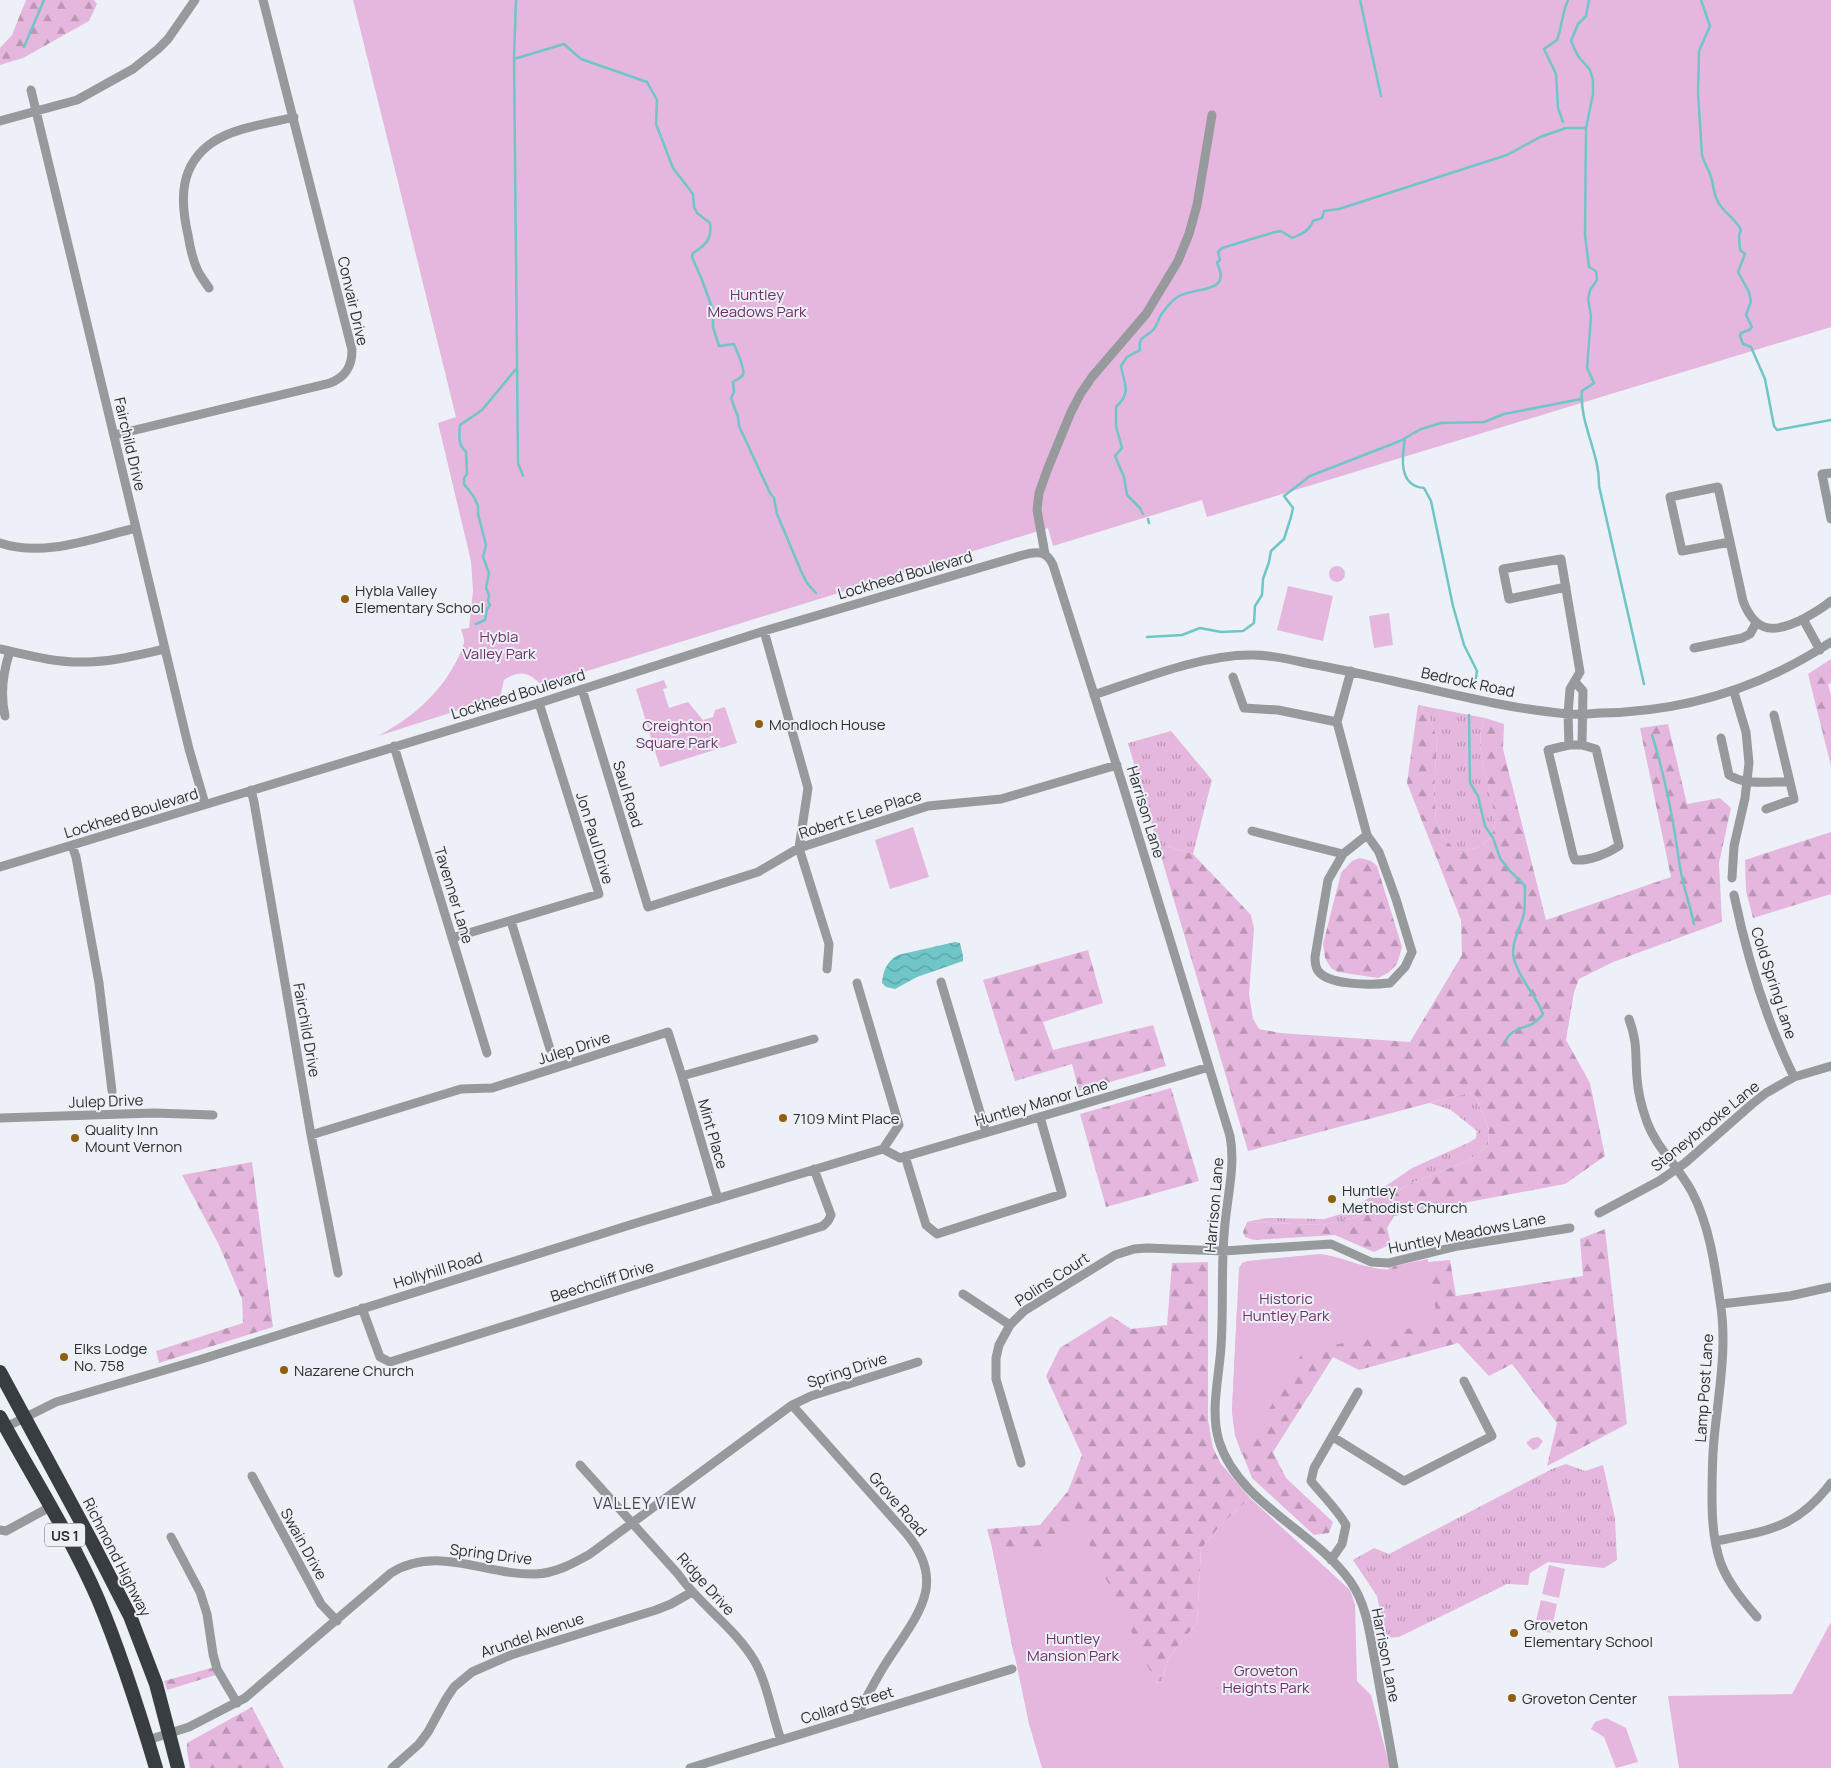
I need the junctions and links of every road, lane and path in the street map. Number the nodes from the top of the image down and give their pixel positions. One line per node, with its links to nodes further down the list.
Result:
1 (196, 0): 4 (street)
2 (263, 0): 6 (street, Convair Drive)
3 (32, 90): 4 (street, Fairchild Drive)
4 (36, 112): 7 (street); 9 (street, Fairchild Drive)
5 (1212, 115): 15 (street, Harrison Lane)
6 (294, 117): 8 (street); 9 (street, Convair Drive)
7 (0, 121)
8 (209, 288)
9 (114, 435): 12 (street, Fairchild Drive)
10 (1831, 472): 11 (street)
11 (1831, 518)
12 (136, 528): 14 (street); 24 (street, Fairchild Drive)
13 (1730, 542): 13 (street); 19 (street)
14 (0, 543)
15 (1045, 554): 20 (street, Lockheed Boulevard); 32 (street, Harrison Lane)
16 (1566, 587): 16 (street); 29 (street)
17 (1831, 601): 18 (street)
18 (1804, 619): 19 (street); 25 (street)
19 (1756, 624): 22 (street)
20 (764, 632): 30 (street, Lockheed Boulevard); 52 (street)
21 (1831, 642): 25 (street, Bedrock Road)
22 (1694, 648)
23 (0, 649): 26 (street)
24 (165, 649): 26 (street); 47 (street, Fairchild Drive)
25 (1820, 650): 31 (street, Bedrock Road)
26 (10, 651): 37 (street)
27 (1351, 671): 32 (street, Bedrock Road); 34 (street, Bedrock Road); 38 (street)
28 (1233, 677): 38 (street)
29 (1576, 683): 34 (street); 35 (street)
30 (582, 690): 33 (street, Lockheed Boulevard); 57 (street, Saul Road)
31 (1734, 692): 35 (street, Bedrock Road); 44 (street)
32 (1094, 695): 43 (street, Harrison Lane)
33 (538, 703): 42 (street, Lockheed Boulevard); 58 (street, Jon Paul Drive)
34 (1568, 714): 35 (street, Bedrock Road); 40 (street)
35 (1582, 714): 41 (street)
36 (1774, 715): 45 (street)
37 (5, 716)
38 (1337, 722): 50 (street)
39 (1721, 738): 44 (street)
40 (1569, 745): 41 (street); 41 (street)
41 (1582, 745)
42 (394, 746): 46 (street, Lockheed Boulevard); 59 (street, Tavenner Lane)
43 (1117, 765): 52 (street, Robert E Lee Place); 67 (street, Harrison Lane)
44 (1747, 781): 45 (street); 55 (street)
45 (1790, 782): 48 (street)
46 (250, 790): 47 (street, Lockheed Boulevard); 76 (street, Fairchild Drive)
47 (205, 804): 51 (street, Lockheed Boulevard)
48 (1766, 809)
49 (1252, 831): 53 (street)
50 (1367, 835): 53 (street); 53 (street)
51 (72, 846): 54 (street, Lockheed Boulevard); 71 (street)
52 (799, 848): 57 (street, Robert E Lee Place); 60 (street)
53 (1343, 854)
54 (0, 867)
55 (1732, 878)
56 (1734, 895): 70 (street, Cold Spring Lane)
57 (648, 907)
58 (511, 921): 59 (street, Jon Paul Drive); 65 (street)
59 (452, 938): 66 (street, Tavenner Lane)
60 (827, 969)
61 (941, 982): 75 (street)
62 (857, 983): 77 (street)
63 (1629, 1019): 80 (street, Lamp Post Lane)
64 (814, 1040): 69 (street)
65 (550, 1049)
66 (487, 1053)
67 (1209, 1066): 73 (street, Huntley Manor Lane); 84 (street, Harrison Lane)
68 (1831, 1066): 70 (street, Stoneybrooke Lane)
69 (682, 1076): 76 (street, Julep Drive); 81 (street, Mint Place)
70 (1794, 1077): 80 (street, Stoneybrooke Lane)
71 (112, 1091)
72 (213, 1115): 74 (street, Julep Drive)
73 (1040, 1116): 75 (street, Huntley Manor Lane); 78 (street)
74 (0, 1118)
75 (986, 1132): 78 (street, Huntley Manor Lane)
76 (311, 1135): 85 (street, Fairchild Drive)
77 (883, 1148): 78 (street); 79 (street, Hollyhill Road)
78 (904, 1156)
79 (814, 1169): 81 (street, Hollyhill Road); 89 (street, Beechcliff Drive)
80 (1676, 1169): 82 (street, Stoneybrooke Lane); 88 (street, Lamp Post Lane)
81 (718, 1199): 89 (street, Hollyhill Road)
82 (1599, 1213)
83 (1570, 1228): 84 (street, Huntley Meadows Lane)
84 (1224, 1252): 90 (street, Polins Court); 108 (street, Harrison Lane)
85 (338, 1273)
86 (1831, 1287): 88 (street)
87 (963, 1294): 90 (street)
88 (1721, 1304): 107 (street, Lamp Post Lane)
89 (362, 1308): 96 (street, Hollyhill Road)
90 (1010, 1325): 99 (street, Polins Court)
91 (918, 1362): 95 (street, Spring Drive)
92 (0, 1372): 96 (highway, Richmond Highway / US 1)
93 (1464, 1381): 98 (street)
94 (1358, 1392): 98 (street)
95 (792, 1405): 104 (street, Spring Drive); 114 (street, Grove Road)
96 (25, 1417): 97 (street, Hollyhill Road); 115 (highway, Richmond Highway / US 1)
97 (3, 1422): 103 (highway, US 1)
98 (1333, 1437): 108 (street)
99 (1021, 1463)
100 (580, 1465): 104 (street, Ridge Drive)
101 (252, 1476): 111 (street, Swain Drive)
102 (1831, 1483): 107 (street)
103 (50, 1507): 105 (street); 116 (highway, US 1)
104 (632, 1522): 109 (street, Ridge Drive); 111 (street, Spring Drive)
105 (0, 1530)
106 (171, 1537): 113 (street)
107 (1716, 1541): 110 (street, Lamp Post Lane)
108 (1331, 1560): 122 (street, Harrison Lane)
109 (692, 1592): 117 (street, Ridge Drive); 120 (street, Arundel Avenue)
110 (1757, 1617)
111 (337, 1621): 113 (street, Spring Drive)
112 (1012, 1669): 114 (street, Collard Street)
113 (237, 1703): 115 (street, Spring Drive)
114 (856, 1717): 117 (street, Collard Street)
115 (170, 1734): 116 (street, Spring Drive); 119 (highway, Richmond Highway / US 1)
116 (148, 1740): 118 (highway, US 1)
117 (781, 1740): 121 (street, Collard Street)
118 (156, 1768)
119 (178, 1768)
120 (392, 1768)
121 (690, 1768)
122 (1394, 1768)

